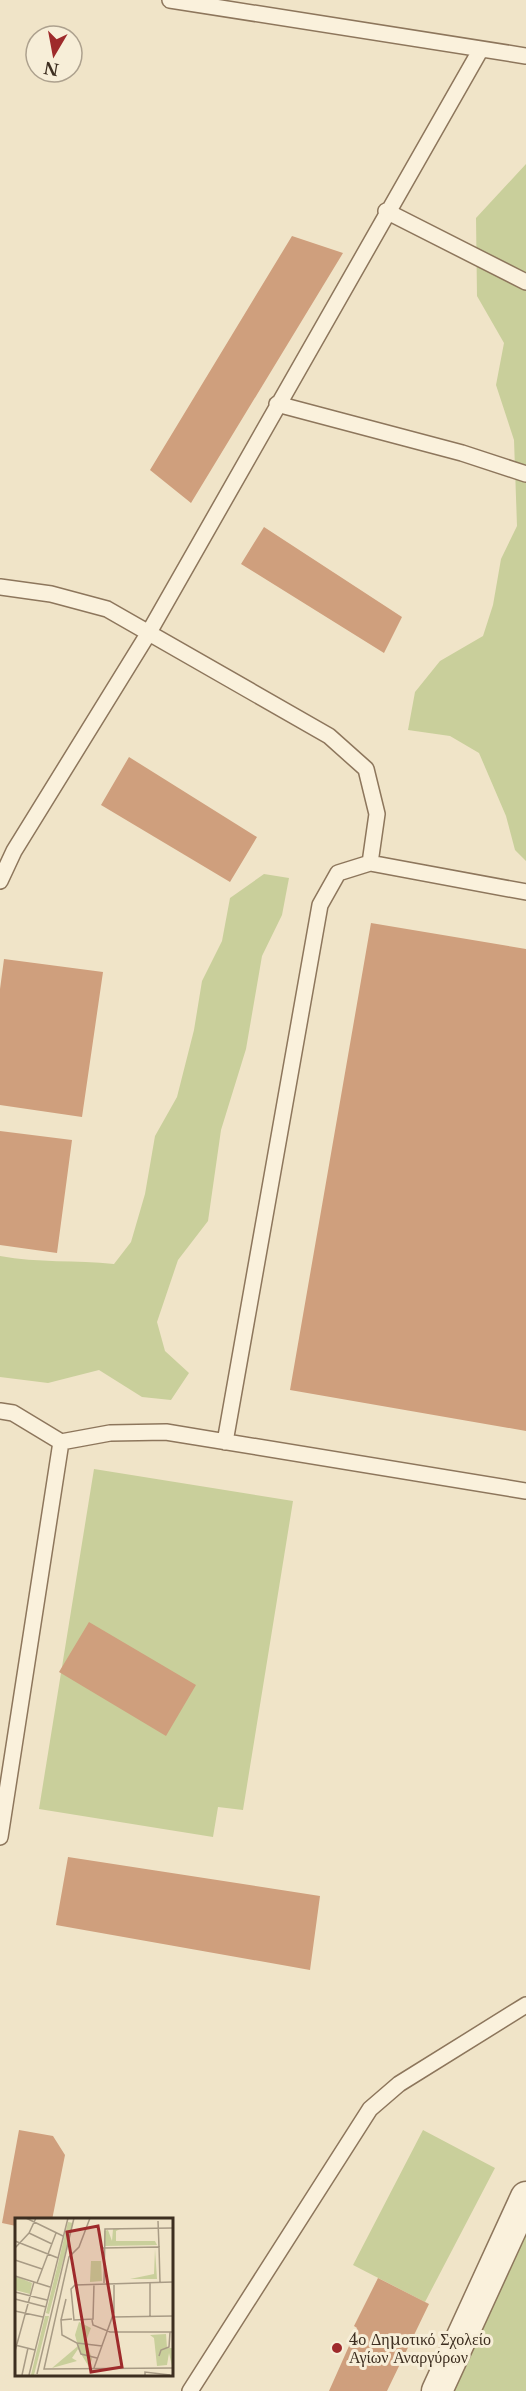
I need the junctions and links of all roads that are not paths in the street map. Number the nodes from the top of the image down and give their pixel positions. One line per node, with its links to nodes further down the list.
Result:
1 (170, 0): 2 (lane)
2 (481, 49): 3 (lane); 4 (lane)
3 (526, 56)
4 (387, 211): 5 (lane); 6 (lane)
5 (526, 282)
6 (277, 404): 7 (lane); 9 (lane)
7 (526, 474)
8 (0, 587): 9 (lane)
9 (148, 634): 10 (lane); 11 (lane)
10 (7, 849): 12 (lane)
11 (370, 863): 13 (lane); 16 (lane)
12 (0, 881)
13 (526, 892)
14 (0, 1411): 15 (lane)
15 (61, 1442): 16 (lane); 18 (lane)
16 (225, 1442): 17 (lane)
17 (526, 1491)
18 (0, 1837)
19 (526, 2005): 21 (lane)
20 (526, 2197): 22 (street)
21 (190, 2391)
22 (437, 2391)

